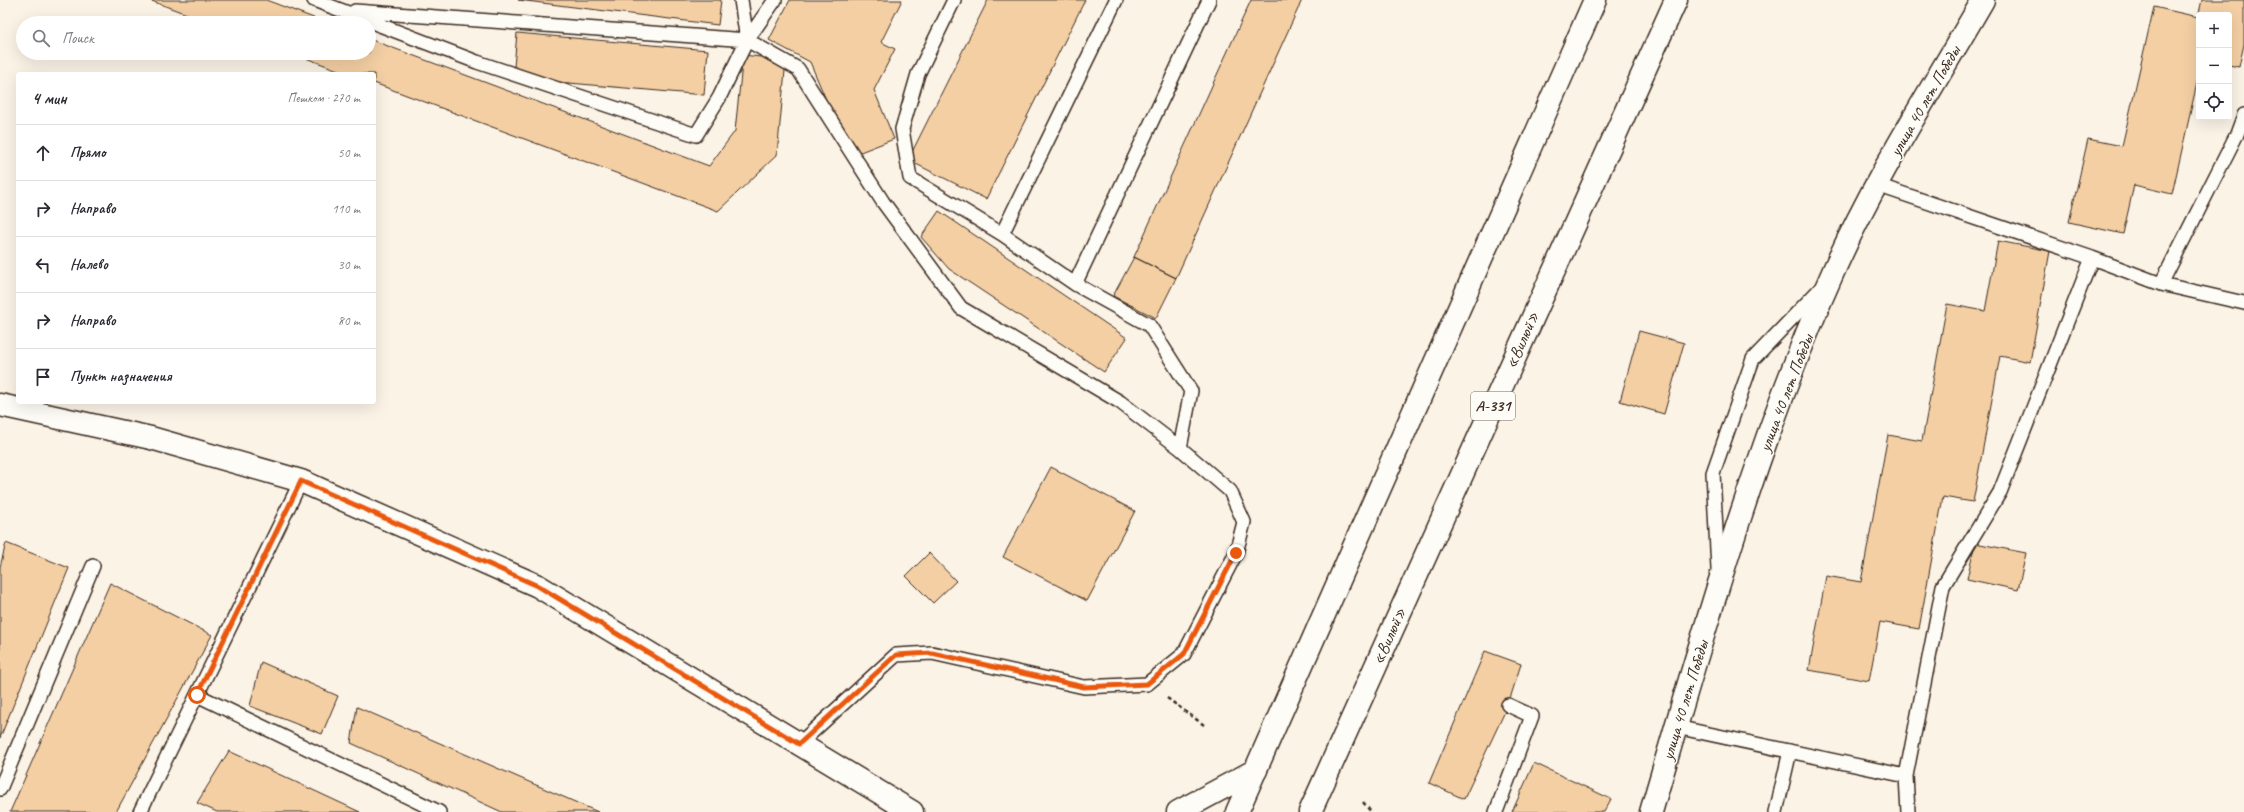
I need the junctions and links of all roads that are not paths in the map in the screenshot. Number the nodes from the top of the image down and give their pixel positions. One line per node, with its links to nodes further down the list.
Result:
1 (314, 0): 10 (lane)
2 (741, 0): 13 (lane)
3 (775, 0): 13 (lane)
4 (954, 0): 16 (lane)
5 (1116, 0): 16 (lane)
6 (1209, 0): 19 (lane)
7 (1595, 0): 32 (main road)
8 (1676, 0): 40 (main road, «Вилюй» / А-331)
9 (1983, 0): 15 (main road, улица 40 лет Победы)
10 (340, 10): 11 (lane); 13 (lane)
11 (356, 16)
12 (376, 24): 13 (lane)
13 (747, 40): 23 (lane)
14 (2244, 115): 20 (lane)
15 (1877, 185): 17 (lane); 18 (main road, улица 40 лет Победы)
16 (1002, 234): 19 (lane)
17 (2092, 258): 20 (lane); 33 (lane)
18 (1830, 279): 26 (main road, улица 40 лет Победы); 26 (lane)
19 (1074, 284): 23 (lane)
20 (2161, 284): 21 (lane)
21 (2244, 303)
22 (0, 405): 24 (main road)
23 (1180, 448): 30 (lane)
24 (301, 481): 27 (lane); 30 (main road)
25 (93, 566): 34 (lane)
26 (1719, 587): 29 (main road, улица 40 лет Победы)
27 (197, 695): 35 (lane); 36 (lane)
28 (1508, 705): 41 (lane)
29 (1676, 727): 31 (lane); 42 (main road, улица 40 лет Победы)
30 (799, 744): 37 (main road)
31 (1790, 751): 33 (lane); 43 (lane)
32 (1256, 770): 38 (main road); 39 (main road)
33 (1906, 776): 44 (lane)
34 (0, 789)
35 (143, 811)
36 (439, 812)
37 (912, 812)
38 (1178, 812)
39 (1237, 812)
40 (1310, 812)
41 (1496, 812)
42 (1651, 812)
43 (1776, 812)
44 (1908, 812)

